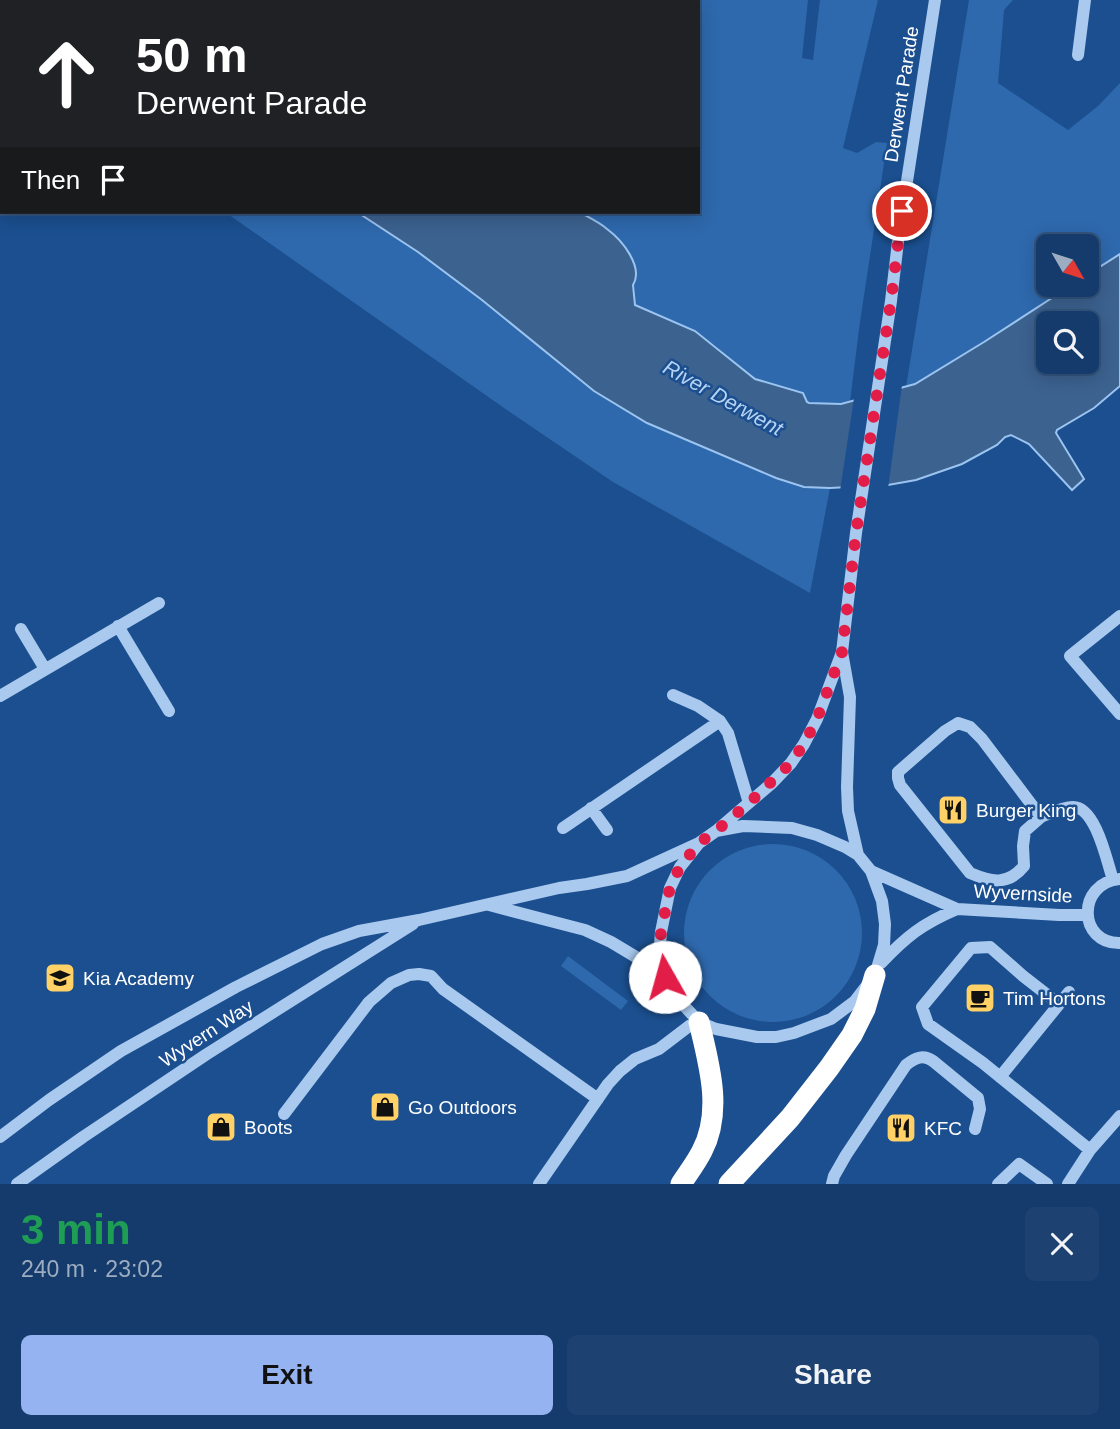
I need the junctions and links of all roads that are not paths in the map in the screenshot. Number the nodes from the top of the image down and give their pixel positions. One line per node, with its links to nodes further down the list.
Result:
1 (934, 0): 8 (street, Derwent Parade)
2 (1085, 0): 3 (street)
3 (1078, 55)
4 (159, 603): 6 (street)
5 (1120, 616): 13 (street)
6 (118, 626): 9 (street); 12 (street)
7 (21, 629): 9 (street)
8 (842, 652): 15 (street, Derwent Parade); 22 (street, Derwent Parade)
9 (45, 669): 11 (street)
10 (673, 695): 14 (street)
11 (0, 696)
12 (169, 711)
13 (1120, 714)
14 (720, 722): 15 (street); 16 (street)
15 (749, 803): 20 (street, Derwent Parade)
16 (591, 808): 18 (street); 19 (street)
17 (1041, 817): 17 (street); 24 (street)
18 (563, 828)
19 (607, 830)
20 (716, 831): 21 (street); 22 (street)
21 (699, 843): 25 (street, Wyvern Way); 31 (street)
22 (858, 855): 23 (street)
23 (871, 871): 26 (street, Wyvernside); 30 (street)
24 (1116, 880): 27 (street)
25 (488, 905): 28 (street, Wyvern Way); 31 (street, Wyvern Way)
26 (957, 909): 27 (street, Wyvernside); 30 (street, Wyvernside)
27 (1087, 915): 29 (street)
28 (419, 920): 40 (street, Wyvern Way); 42 (street, Wyvern Way)
29 (1120, 943)
30 (877, 970): 34 (street); 45 (highway)
31 (665, 977): 34 (street)
32 (1069, 992): 33 (street)
33 (1059, 1004): 35 (street); 35 (street)
34 (698, 1021): 36 (street); 44 (highway)
35 (1000, 1077): 41 (street)
36 (598, 1099): 37 (street); 43 (street)
37 (284, 1114)
38 (1120, 1116): 41 (street)
39 (975, 1129): 46 (street)
40 (0, 1137)
41 (1090, 1150): 49 (street)
42 (17, 1184)
43 (539, 1184)
44 (681, 1184)
45 (729, 1184)
46 (832, 1184)
47 (998, 1184): 48 (street)
48 (1046, 1184)
49 (1068, 1184)

